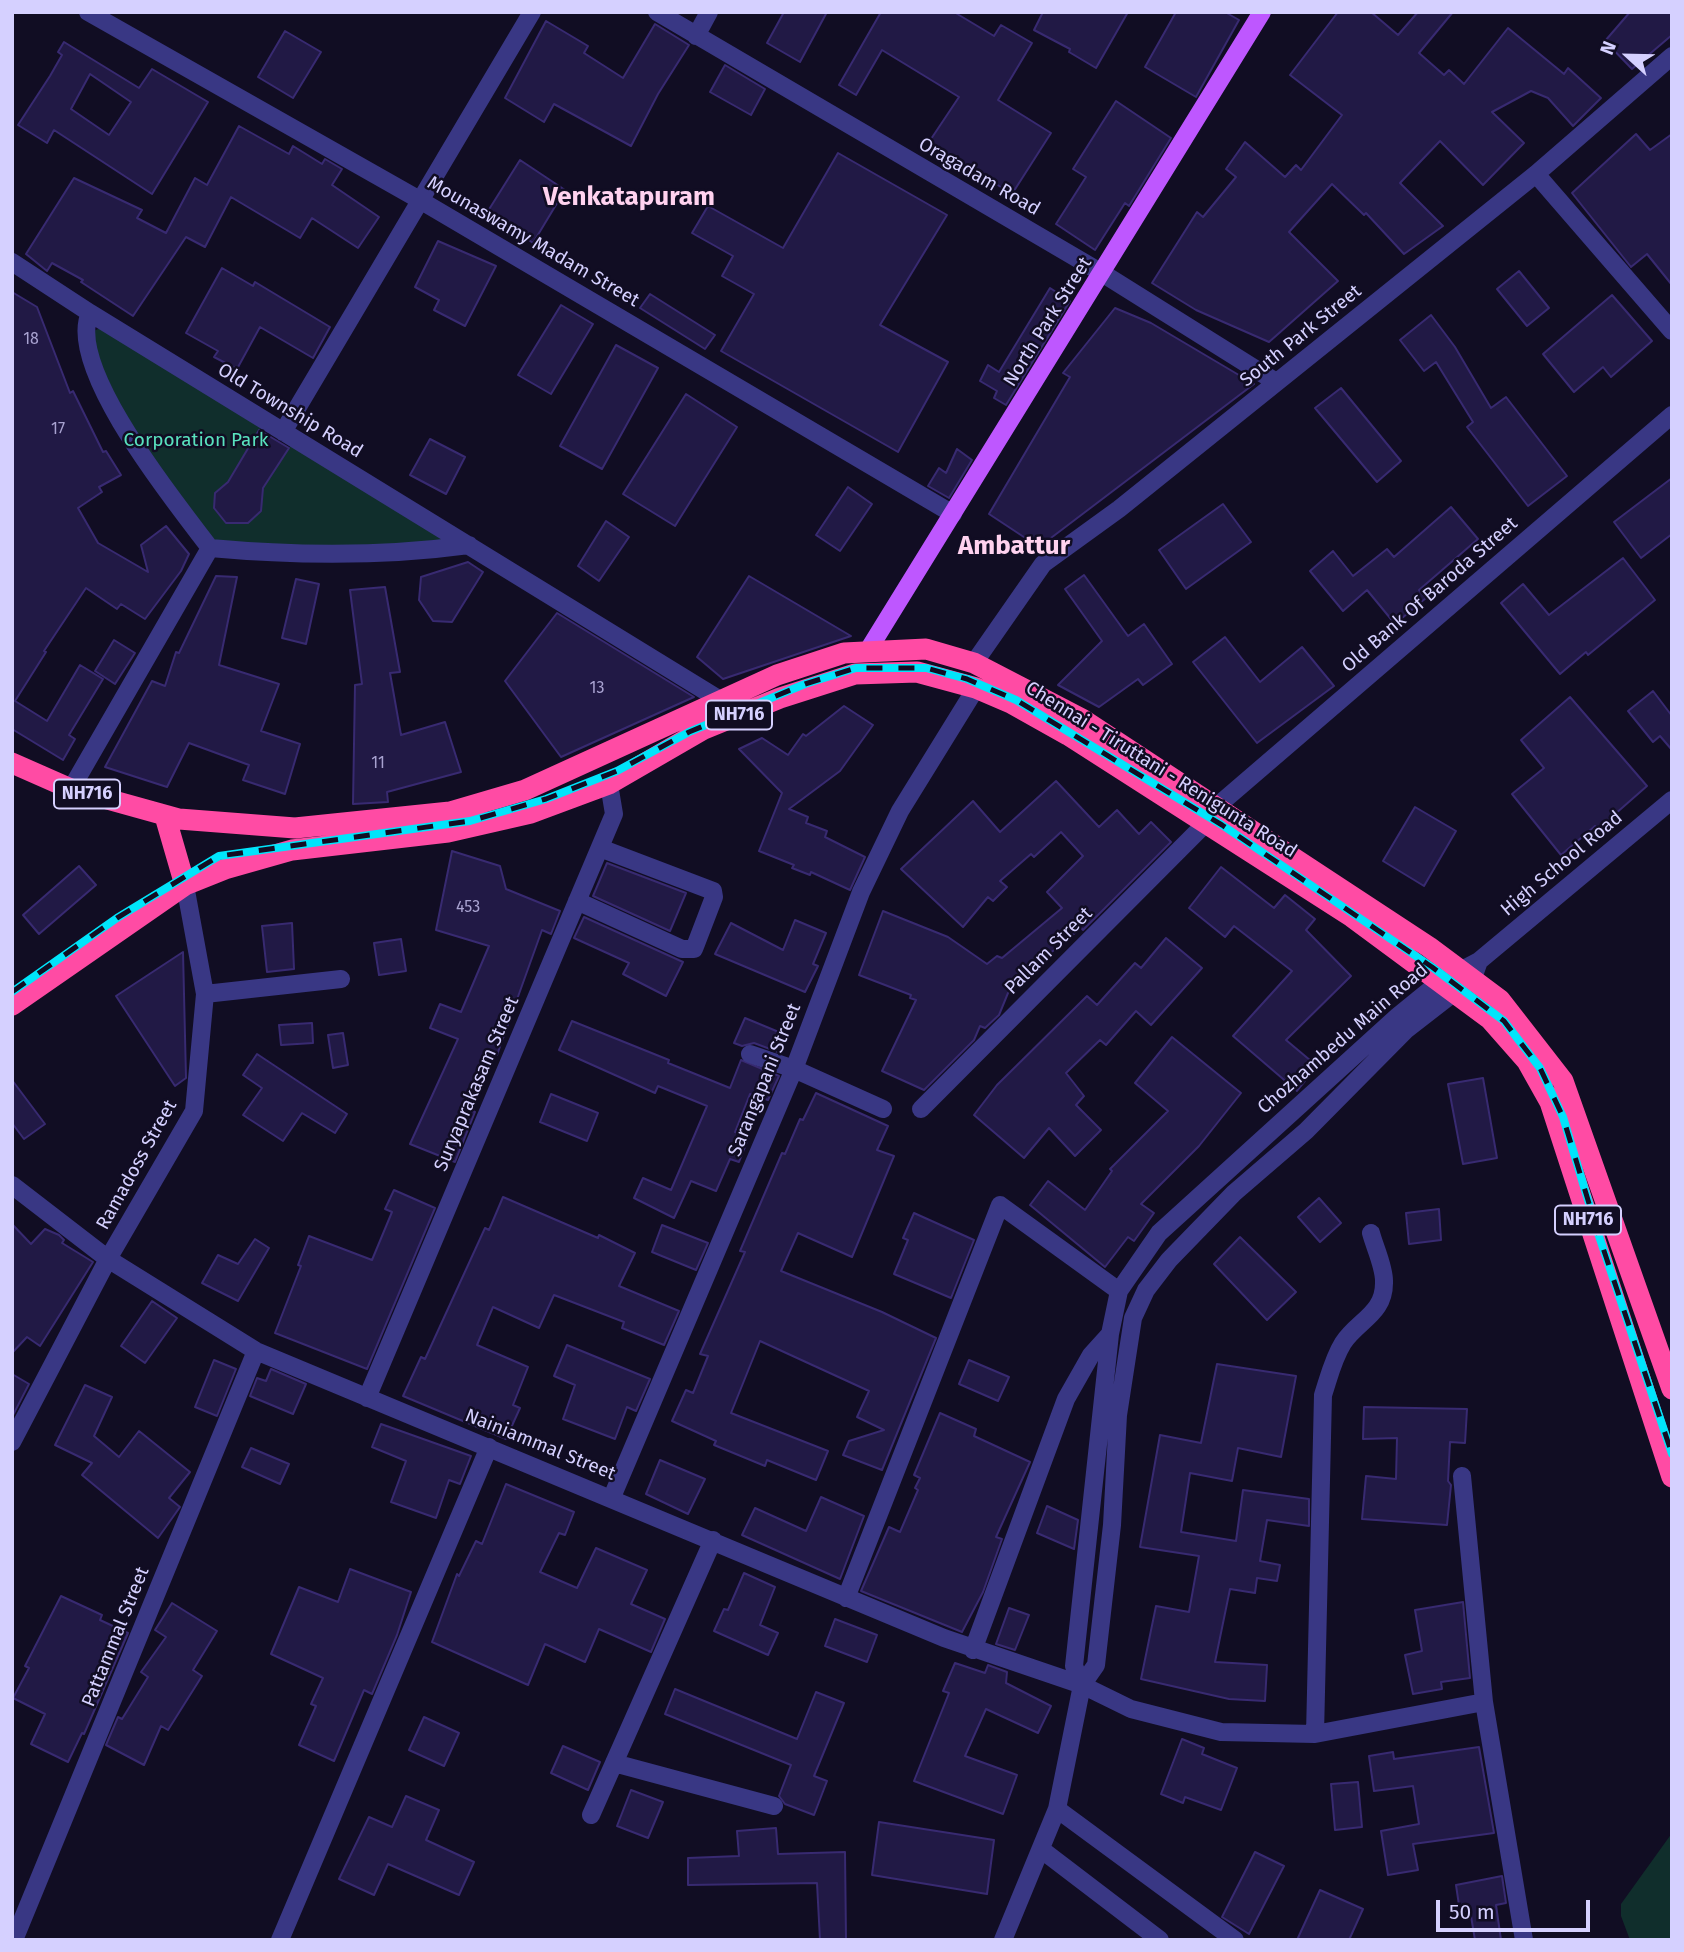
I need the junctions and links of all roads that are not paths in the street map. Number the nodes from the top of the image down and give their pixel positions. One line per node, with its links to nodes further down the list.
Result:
1 (88, 12): 9 (street, Mounaswamy Madam Street)
2 (532, 12): 9 (street)
3 (657, 12): 6 (street, Oragadam Road)
4 (709, 12): 6 (street)
5 (1262, 12): 11 (main road, North Park Street)
6 (696, 36): 11 (street, Oragadam Road)
7 (1672, 55): 8 (street, South Park Street)
8 (1536, 174): 13 (street); 14 (street, South Park Street)
9 (418, 199): 16 (street); 17 (street, Mounaswamy Madam Street)
10 (12, 262): 12 (street, Old Township Road)
11 (1102, 273): 14 (street, Oragadam Road); 17 (main road, North Park Street)
12 (90, 313): 16 (street, Old Township Road); 19 (street)
13 (1672, 331)
14 (1276, 382): 21 (street, South Park Street)
15 (1672, 415): 28 (street, Old Bank Of Baroda Street)
16 (283, 432): 18 (street, Old Township Road)
17 (953, 514): 20 (main road, North Park Street)
18 (469, 545): 19 (street); 23 (street, Old Township Road)
19 (210, 548): 26 (street)
20 (867, 652): 21 (highway, Chennai - Tiruttani - Renigunta Road / NH716); 23 (highway, Chennai - Tiruttani - Renigunta Road / NH716)
21 (974, 663): 28 (highway, Chennai - Tiruttani - Renigunta Road / NH716)
22 (976, 688): 25 (highway, Chennai - Tiruttani - Renigunta Road / NH716); 28 (highway, Chennai - Tiruttani - Renigunta Road / NH716); 39 (street, Sarangapani Street)
23 (720, 700): 29 (highway, Chennai - Tiruttani - Renigunta Road / NH716)
24 (12, 762): 26 (highway, NH716)
25 (609, 784): 30 (street, Suryaprakasam Street); 31 (highway, Chennai - Tiruttani - Renigunta Road / NH716)
26 (71, 789): 29 (highway, NH716)
27 (1672, 800): 33 (street, High School Road)
28 (1212, 815): 33 (highway, Chennai - Tiruttani - Renigunta Road / NH716); 35 (highway, Chennai - Tiruttani - Renigunta Road / NH716); 41 (street, Pallam Street)
29 (165, 816): 31 (highway)
30 (600, 848): 32 (street, Suryaprakasam Street); 32 (street)
31 (185, 885): 36 (street, Ramadoss Street); 37 (highway, Chennai - Tiruttani - Renigunta Road / NH716)
32 (577, 901): 49 (street, Suryaprakasam Street)
33 (1470, 969): 35 (street, Chozhambedu Main Road); 48 (highway, Chennai - Tiruttani - Renigunta Road / NH716)
34 (341, 979): 36 (street)
35 (1448, 987): 45 (street, Chozhambedu Main Road); 52 (highway, Chennai - Tiruttani - Renigunta Road / NH716); 58 (street, Chozhambedu Main Road)
36 (205, 994): 44 (street, Ramadoss Street)
37 (12, 1005)
38 (750, 1054): 39 (street)
39 (794, 1069): 40 (street); 54 (street, Sarangapani Street)
40 (883, 1109)
41 (921, 1109)
42 (12, 1185): 44 (street, Nainiammal Street)
43 (1371, 1233): 60 (street)
44 (108, 1259): 47 (street, Nainiammal Street); 50 (street, Ramadoss Street)
45 (1119, 1291): 46 (street, Chozhambedu Main Road); 56 (street)
46 (1110, 1334): 57 (street); 58 (street, Chozhambedu Main Road)
47 (256, 1351): 49 (street, Nainiammal Street); 66 (street, Pattammal Street)
48 (1672, 1389)
49 (367, 1398): 51 (street, Nainiammal Street)
50 (12, 1442)
51 (489, 1447): 54 (street, Nainiammal Street); 67 (street)
52 (1670, 1464)
53 (1462, 1476): 59 (street)
54 (612, 1497): 55 (street, Nainiammal Street)
55 (713, 1540): 56 (street, Nainiammal Street); 61 (street)
56 (846, 1598): 57 (street, Nainiammal Street)
57 (973, 1650): 58 (street, Nainiammal Street)
58 (1082, 1685): 60 (street, Nainiammal Street); 63 (street, Chozhambedu Main Road)
59 (1484, 1702): 60 (street, Nainiammal Street); 71 (street)
60 (1315, 1734)
61 (614, 1763): 62 (street); 64 (street)
62 (774, 1806)
63 (1058, 1809): 65 (street, Chozhambedu Main Road); 70 (street)
64 (591, 1815)
65 (1042, 1850): 68 (street, Chozhambedu Main Road); 69 (street)
66 (14, 1940)
67 (280, 1940)
68 (1003, 1940)
69 (1160, 1940)
70 (1235, 1940)
71 (1524, 1940)

